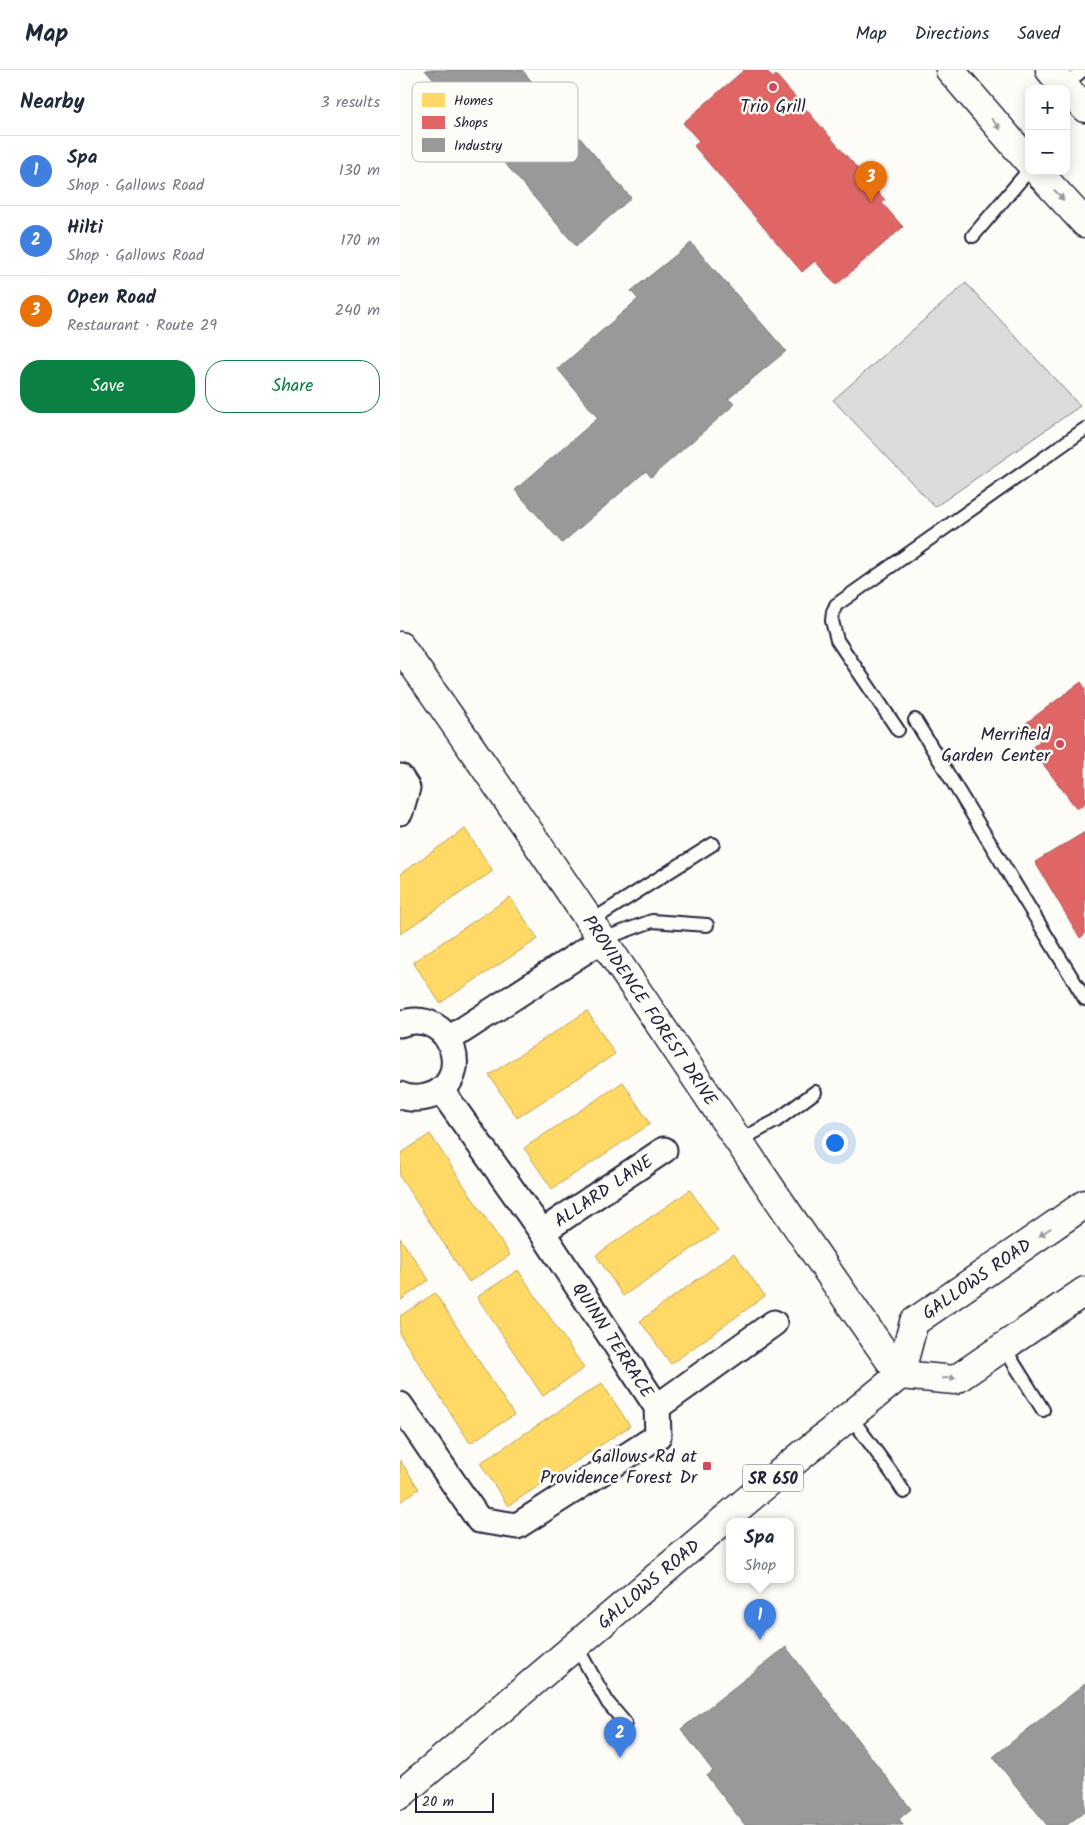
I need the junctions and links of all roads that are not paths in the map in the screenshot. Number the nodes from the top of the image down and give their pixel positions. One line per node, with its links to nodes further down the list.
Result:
1 (950, 70): 4 (main road, one-way to 4)
2 (1066, 81): 3 (main road)
3 (1085, 108)
4 (1025, 157)
5 (1025, 175): 8 (lane)
6 (1041, 175): 7 (main road, one-way to 7)
7 (1083, 221)
8 (973, 236)
9 (1085, 429): 12 (lane)
10 (400, 646): 17 (main road, PROVIDENCE FOREST DRIVE)
11 (915, 720): 18 (lane)
12 (898, 730)
13 (400, 777): 14 (street)
14 (400, 812)
15 (712, 844): 17 (lane)
16 (707, 925): 17 (lane)
17 (597, 930): 20 (street); 24 (main road, PROVIDENCE FOREST DRIVE)
18 (1085, 999)
19 (400, 1024): 20 (street)
20 (449, 1039): 21 (street)
21 (441, 1090): 23 (street); 27 (street, QUINN TERRACE)
22 (815, 1092): 24 (lane)
23 (400, 1094)
24 (738, 1141): 31 (main road, PROVIDENCE FOREST DRIVE)
25 (664, 1150): 27 (street, ALLARD LANE)
26 (1085, 1204): 31 (main road, GALLOWS ROAD, one-way to 31)
27 (542, 1232): 33 (street, QUINN TERRACE)
28 (1085, 1291): 30 (main road)
29 (774, 1324): 33 (street)
30 (1003, 1346): 31 (main road, one-way to 30); 34 (lane)
31 (900, 1375): 35 (main road, GALLOWS ROAD / SR 650)
32 (400, 1405): 33 (street, QUINN TERRACE)
33 (657, 1407)
34 (1043, 1410)
35 (850, 1416): 36 (lane); 37 (main road, GALLOWS ROAD / SR 650)
36 (904, 1492)
37 (730, 1518)
38 (726, 1522): 39 (main road, GALLOWS ROAD / SR 650)
39 (576, 1646): 40 (lane); 41 (main road, GALLOWS ROAD / SR 650)
40 (625, 1723)
41 (400, 1795)

